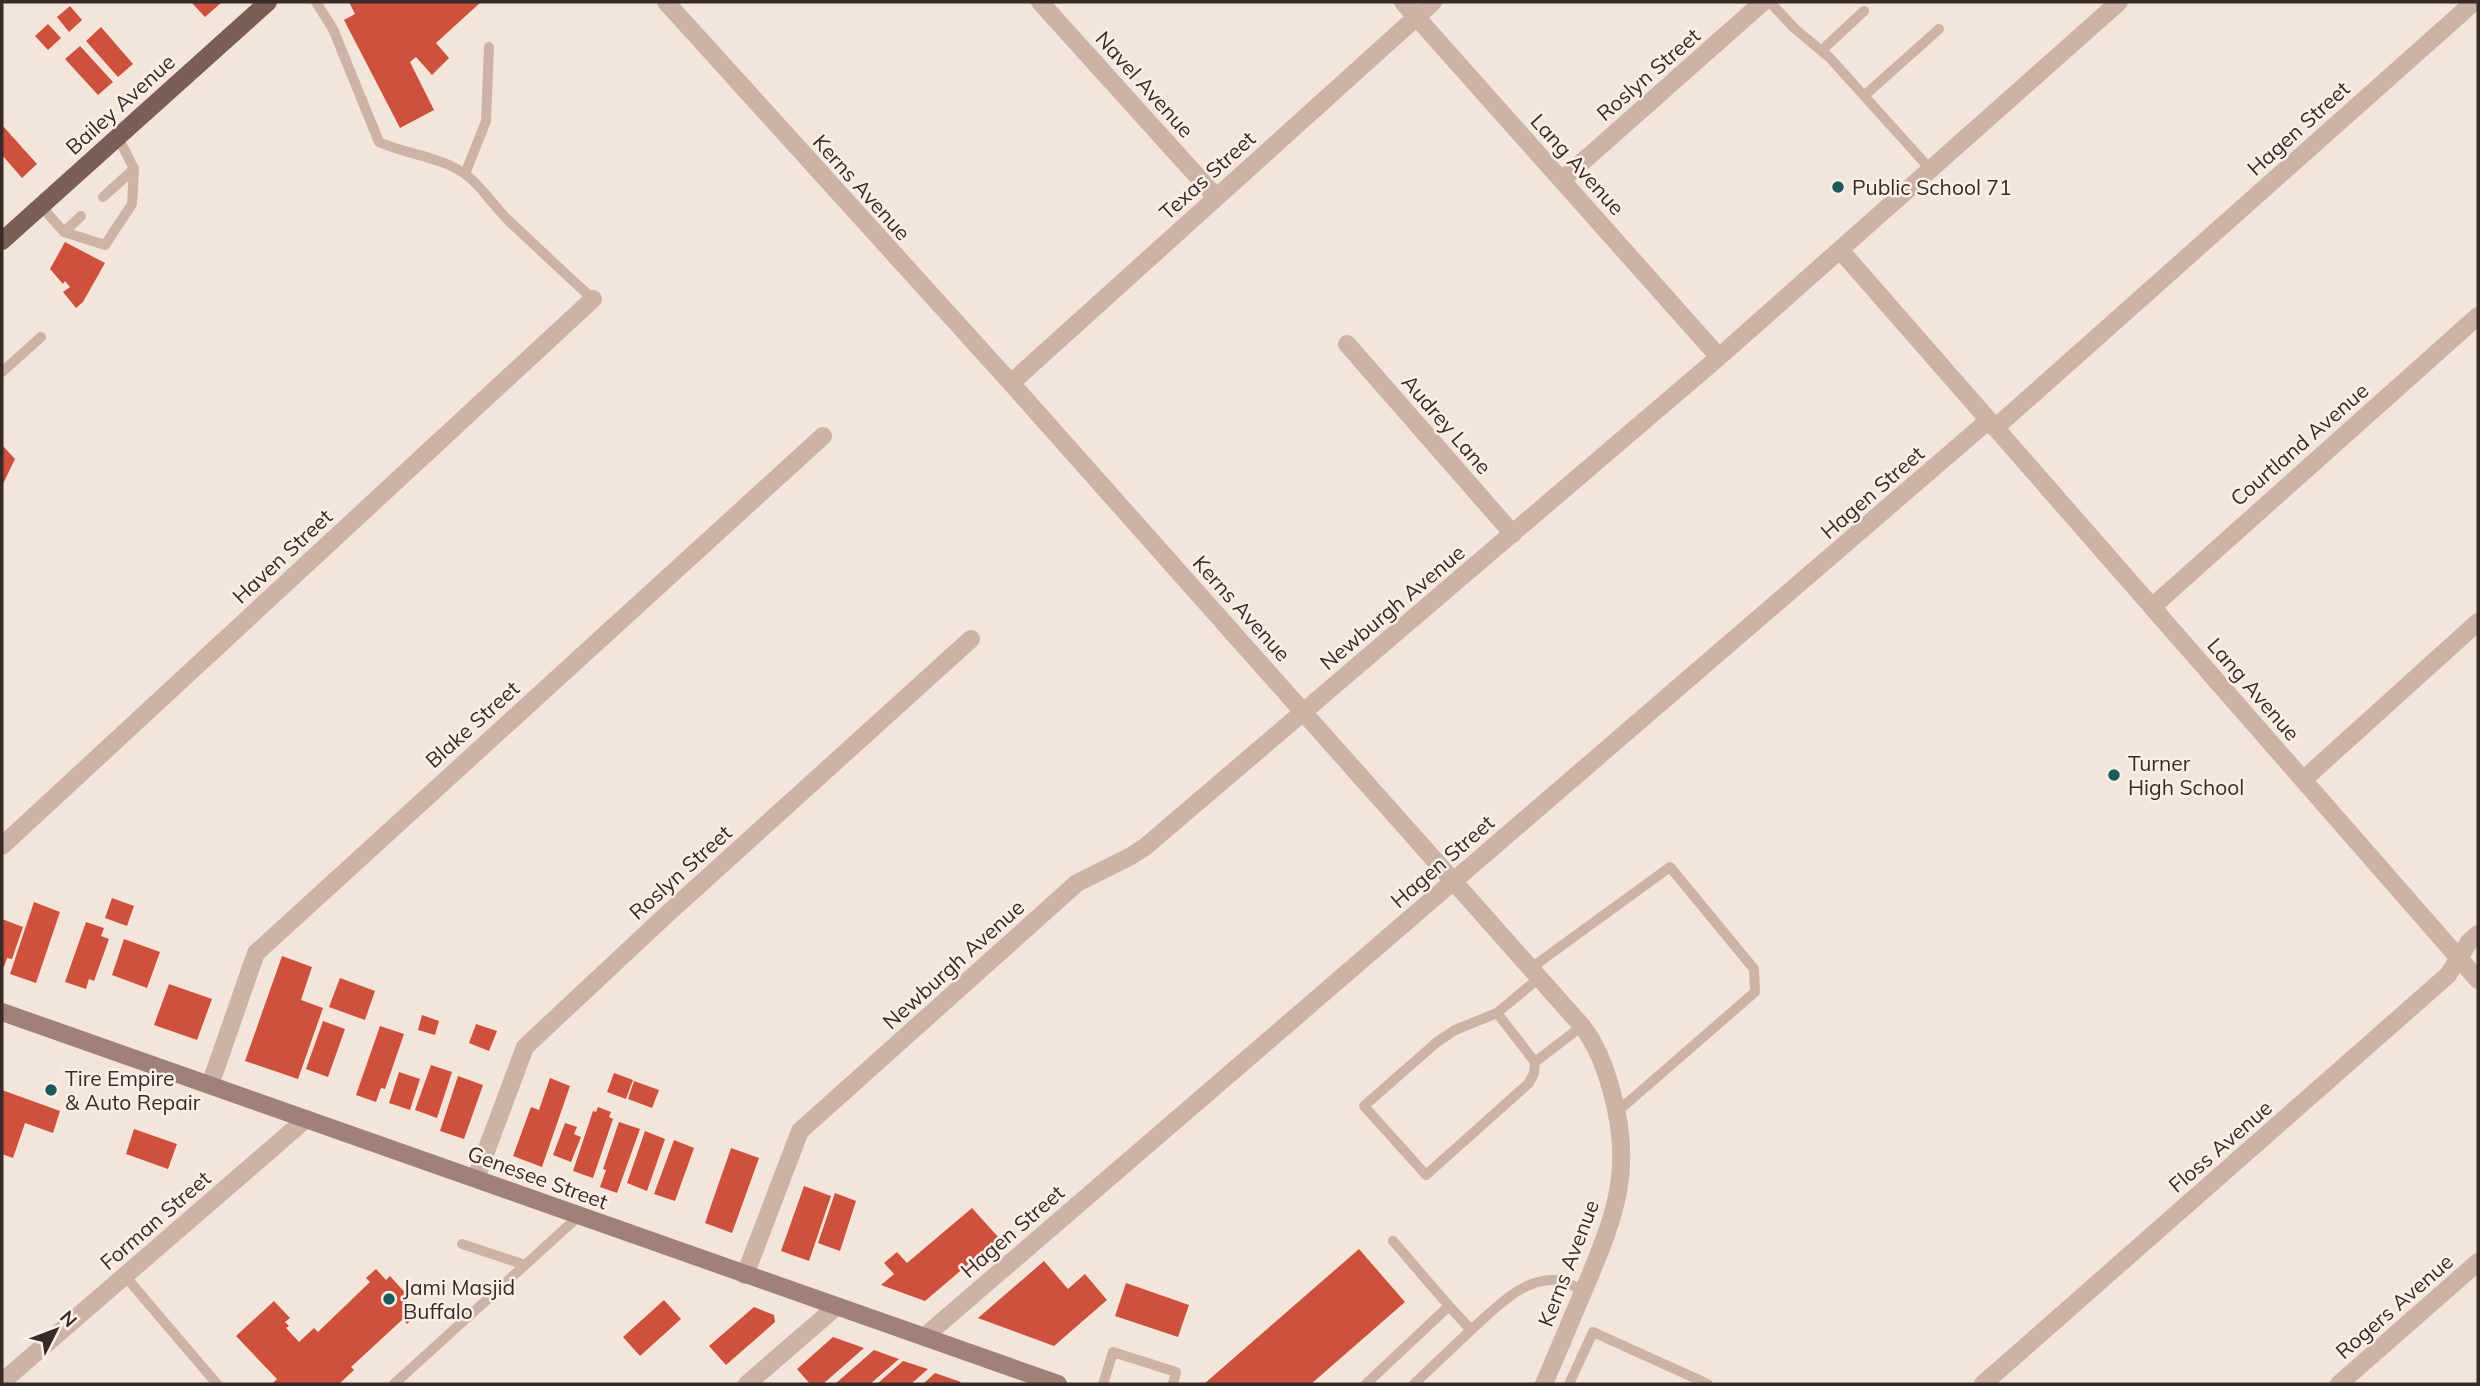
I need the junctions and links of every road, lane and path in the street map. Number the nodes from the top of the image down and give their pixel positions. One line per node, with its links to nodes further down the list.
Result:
1 (268, 2): 17 (main road, Bailey Avenue)
2 (316, 2): 20 (lane)
3 (666, 2): 35 (street, Kerns Avenue)
4 (1040, 2): 23 (street, Navel Avenue)
5 (1403, 2): 12 (street, Lang Avenue)
6 (1433, 2): 12 (street, Texas Street)
7 (1763, 2): 21 (street, Roslyn Street)
8 (1770, 2): 15 (lane)
9 (2119, 2): 19 (street, Newburgh Avenue)
10 (2474, 2): 36 (street, Hagen Street)
11 (1864, 11): 15 (lane)
12 (1417, 17): 21 (street, Lang Avenue); 23 (street, Texas Street)
13 (1938, 29): 16 (lane)
14 (489, 47): 20 (lane)
15 (1822, 50): 16 (lane)
16 (1864, 96): 19 (lane)
17 (118, 137): 18 (lane); 24 (main road, Bailey Avenue)
18 (134, 169): 22 (lane); 26 (lane)
19 (1931, 170): 28 (street, Newburgh Avenue)
20 (465, 174): 29 (lane)
21 (1562, 180): 33 (street, Lang Avenue)
22 (103, 197)
23 (1216, 197): 35 (street, Texas Street)
24 (41, 206): 26 (lane); 27 (main road, Bailey Avenue)
25 (81, 216): 26 (lane)
26 (64, 232)
27 (2, 241)
28 (1841, 251): 33 (street, Newburgh Avenue); 36 (street, Lang Avenue)
29 (593, 299): 44 (street, Haven Street)
30 (2478, 316): 39 (street, Courtland Avenue)
31 (41, 337): 34 (lane)
32 (1347, 344): 38 (street, Audrey Lane)
33 (1719, 358): 38 (street, Newburgh Avenue)
34 (2, 372)
35 (1011, 383): 42 (street, Kerns Avenue)
36 (1992, 424): 39 (street, Lang Avenue); 45 (street, Hagen Street)
37 (823, 436): 54 (street, Blake Street)
38 (1513, 534): 42 (street, Newburgh Avenue)
39 (2151, 607): 43 (street, Lang Avenue)
40 (2478, 622): 43 (street)
41 (971, 639): 57 (street, Roslyn Street)
42 (1304, 712): 45 (street, Kerns Avenue); 63 (street, Newburgh Avenue)
43 (2303, 780): 47 (street, Lang Avenue)
44 (2, 846)
45 (1453, 881): 48 (street, Kerns Avenue); 71 (street, Hagen Street)
46 (2478, 934): 47 (street, Floss Avenue)
47 (2459, 958): 49 (street, Lang Avenue); 85 (street, Floss Avenue)
48 (1535, 973): 51 (lane); 52 (street, Kerns Avenue); 55 (lane)
49 (2478, 980)
50 (2, 1012): 54 (main road, Genesee Street)
51 (1497, 1013): 53 (lane); 53 (lane)
52 (1582, 1026): 53 (lane); 55 (street, Kerns Avenue)
53 (1535, 1062)
54 (210, 1085): 56 (main road, Genesee Street)
55 (1618, 1111): 65 (street, Kerns Avenue)
56 (306, 1119): 57 (main road, Genesee Street); 64 (street, Forman Street)
57 (477, 1178): 58 (main road, Genesee Street)
58 (579, 1216): 62 (lane); 63 (main road, Genesee Street)
59 (1393, 1241): 66 (lane)
60 (462, 1244): 62 (lane)
61 (2478, 1262): 86 (street, Rogers Avenue)
62 (525, 1265): 76 (lane)
63 (745, 1275): 67 (main road, Genesee Street)
64 (125, 1276): 73 (street, Forman Street); 75 (lane)
65 (1583, 1291): 68 (street, Kerns Avenue); 69 (lane)
66 (1449, 1306): 69 (lane); 81 (lane)
67 (836, 1307): 71 (main road, Genesee Street); 77 (street)
68 (1570, 1324): 70 (lane); 74 (street, Kerns Avenue)
69 (1471, 1330): 82 (lane)
70 (1593, 1332): 72 (lane); 83 (lane)
71 (923, 1337): 78 (main road, Genesee Street)
72 (1681, 1379): 84 (lane)
73 (2, 1382)
74 (1551, 1382)
75 (217, 1384)
76 (394, 1384)
77 (747, 1384)
78 (1058, 1384)
79 (1103, 1384): 80 (lane)
80 (1173, 1384)
81 (1366, 1384)
82 (1413, 1384)
83 (1569, 1384)
84 (1708, 1384)
85 (1983, 1384)
86 (2339, 1384)

